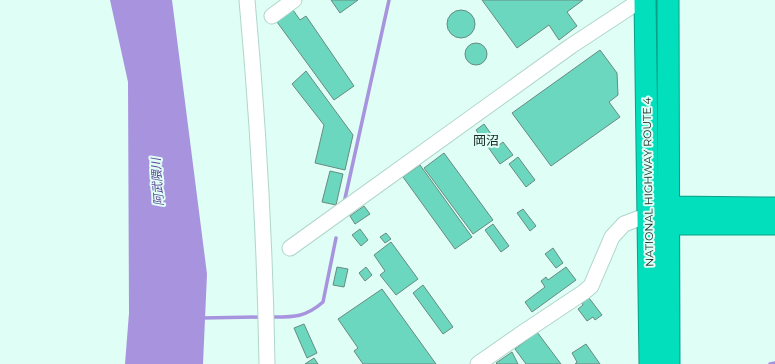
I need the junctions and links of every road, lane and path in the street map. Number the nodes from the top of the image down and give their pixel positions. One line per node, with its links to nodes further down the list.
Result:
1 (247, 0): 12 (street)
2 (294, 0): 6 (street)
3 (641, 0): 11 (street)
4 (645, 0): 8 (highway, NATIONAL HIGHWAY ROUTE 4)
5 (668, 0): 9 (highway, NATIONAL HIGHWAY ROUTE 4)
6 (272, 16)
7 (775, 208): 9 (highway)
8 (648, 214): 9 (highway); 13 (street); 14 (highway, NATIONAL HIGHWAY ROUTE 4)
9 (669, 216): 10 (highway); 15 (highway, NATIONAL HIGHWAY ROUTE 4)
10 (775, 224)
11 (290, 248)
12 (267, 364)
13 (478, 364)
14 (650, 364)
15 (669, 364)

